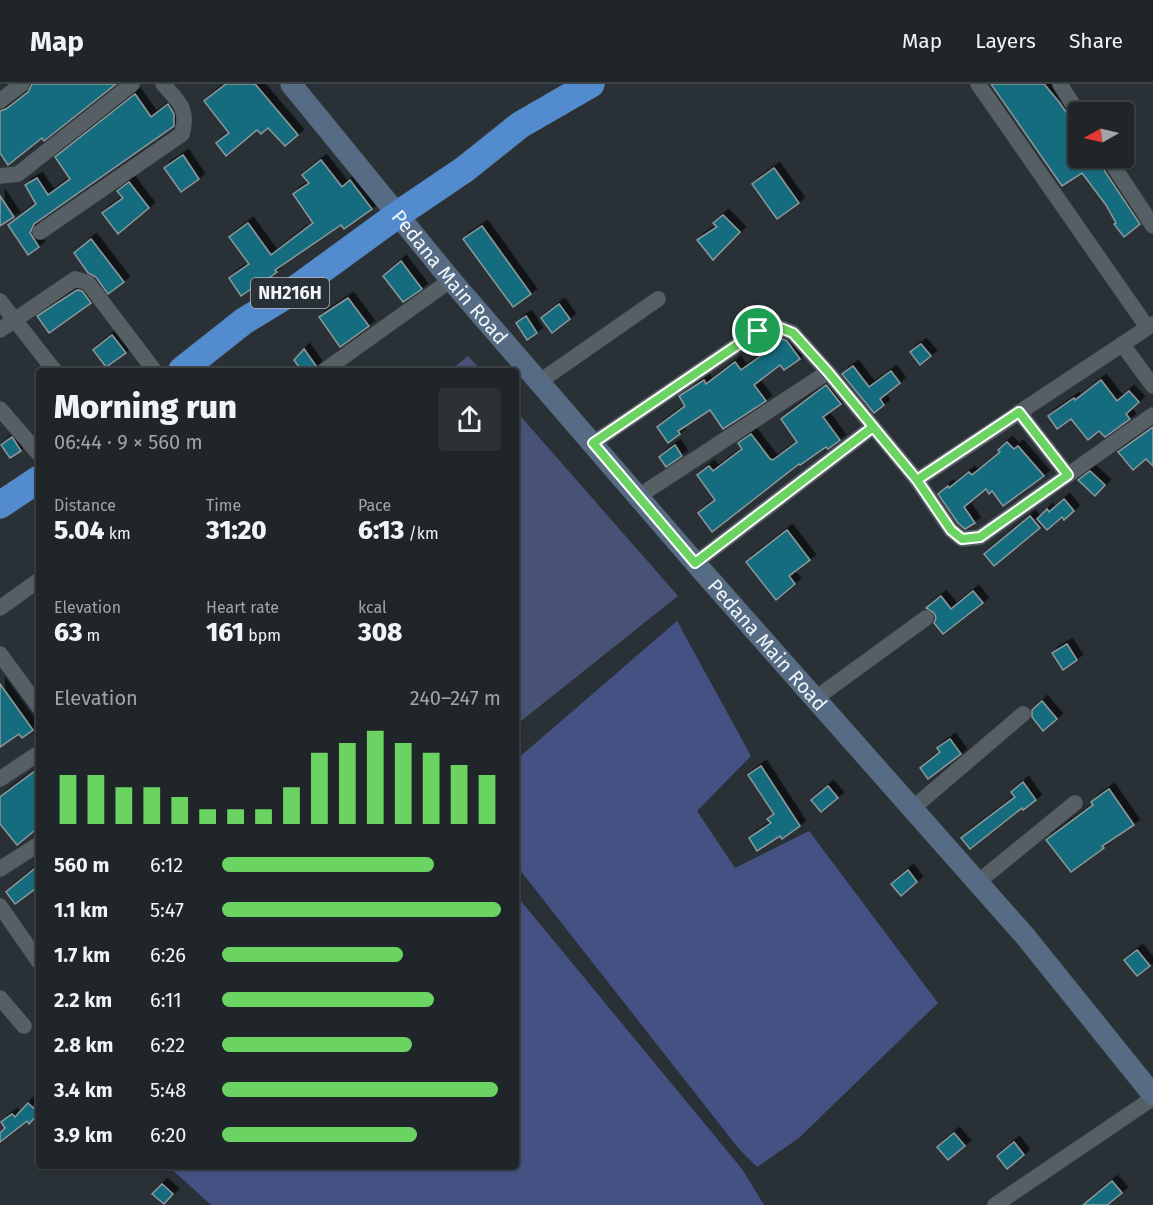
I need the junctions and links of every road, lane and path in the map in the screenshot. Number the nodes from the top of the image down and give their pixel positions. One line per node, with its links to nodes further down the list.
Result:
1 (22, 84): 8 (street)
2 (132, 84): 11 (street)
3 (164, 84): 14 (street)
4 (291, 84): 12 (main road, Pedana Main Road)
5 (591, 84): 12 (highway, NH216H)
6 (978, 84): 19 (street)
7 (1060, 84): 9 (street)
8 (0, 101)
9 (1071, 102)
10 (1115, 168): 13 (street)
11 (0, 176)
12 (397, 214): 15 (main road, Pedana Main Road); 24 (highway, NH216H)
13 (1153, 226)
14 (40, 232)
15 (451, 280): 25 (street); 27 (main road, Pedana Main Road)
16 (658, 299): 27 (street)
17 (0, 302): 18 (street)
18 (14, 319): 20 (street); 22 (street); 23 (street)
19 (1150, 326): 21 (street)
20 (0, 330)
21 (1122, 344): 28 (street); 30 (street)
22 (52, 368)
23 (152, 368)
24 (185, 368)
25 (328, 368)
26 (828, 372): 32 (street); 33 (street); 38 (street)
27 (539, 382): 33 (main road, Pedana Main Road)
28 (1153, 386)
29 (0, 409): 34 (street)
30 (1019, 412): 35 (street); 36 (street)
31 (1153, 415): 35 (street)
32 (873, 427): 36 (street); 40 (street)
33 (593, 443): 38 (main road, Pedana Main Road)
34 (36, 451)
35 (1068, 475): 36 (street)
36 (917, 480)
37 (36, 481): 39 (highway)
38 (639, 496): 40 (main road, Pedana Main Road)
39 (0, 505)
40 (695, 563): 45 (main road, Pedana Main Road)
41 (36, 583): 42 (street)
42 (0, 608)
43 (926, 618): 45 (street)
44 (0, 654): 46 (street)
45 (816, 698): 51 (main road, Pedana Main Road)
46 (36, 703)
47 (1023, 714): 51 (street)
48 (36, 755): 49 (street)
49 (0, 779)
50 (1076, 803): 54 (street)
51 (913, 808): 54 (main road, Pedana Main Road)
52 (36, 846): 53 (street)
53 (0, 869)
54 (978, 882): 59 (main road, Pedana Main Road)
55 (0, 906): 56 (street)
56 (36, 958)
57 (0, 998): 58 (street)
58 (24, 1026)
59 (1151, 1089): 60 (street)
60 (995, 1205)

